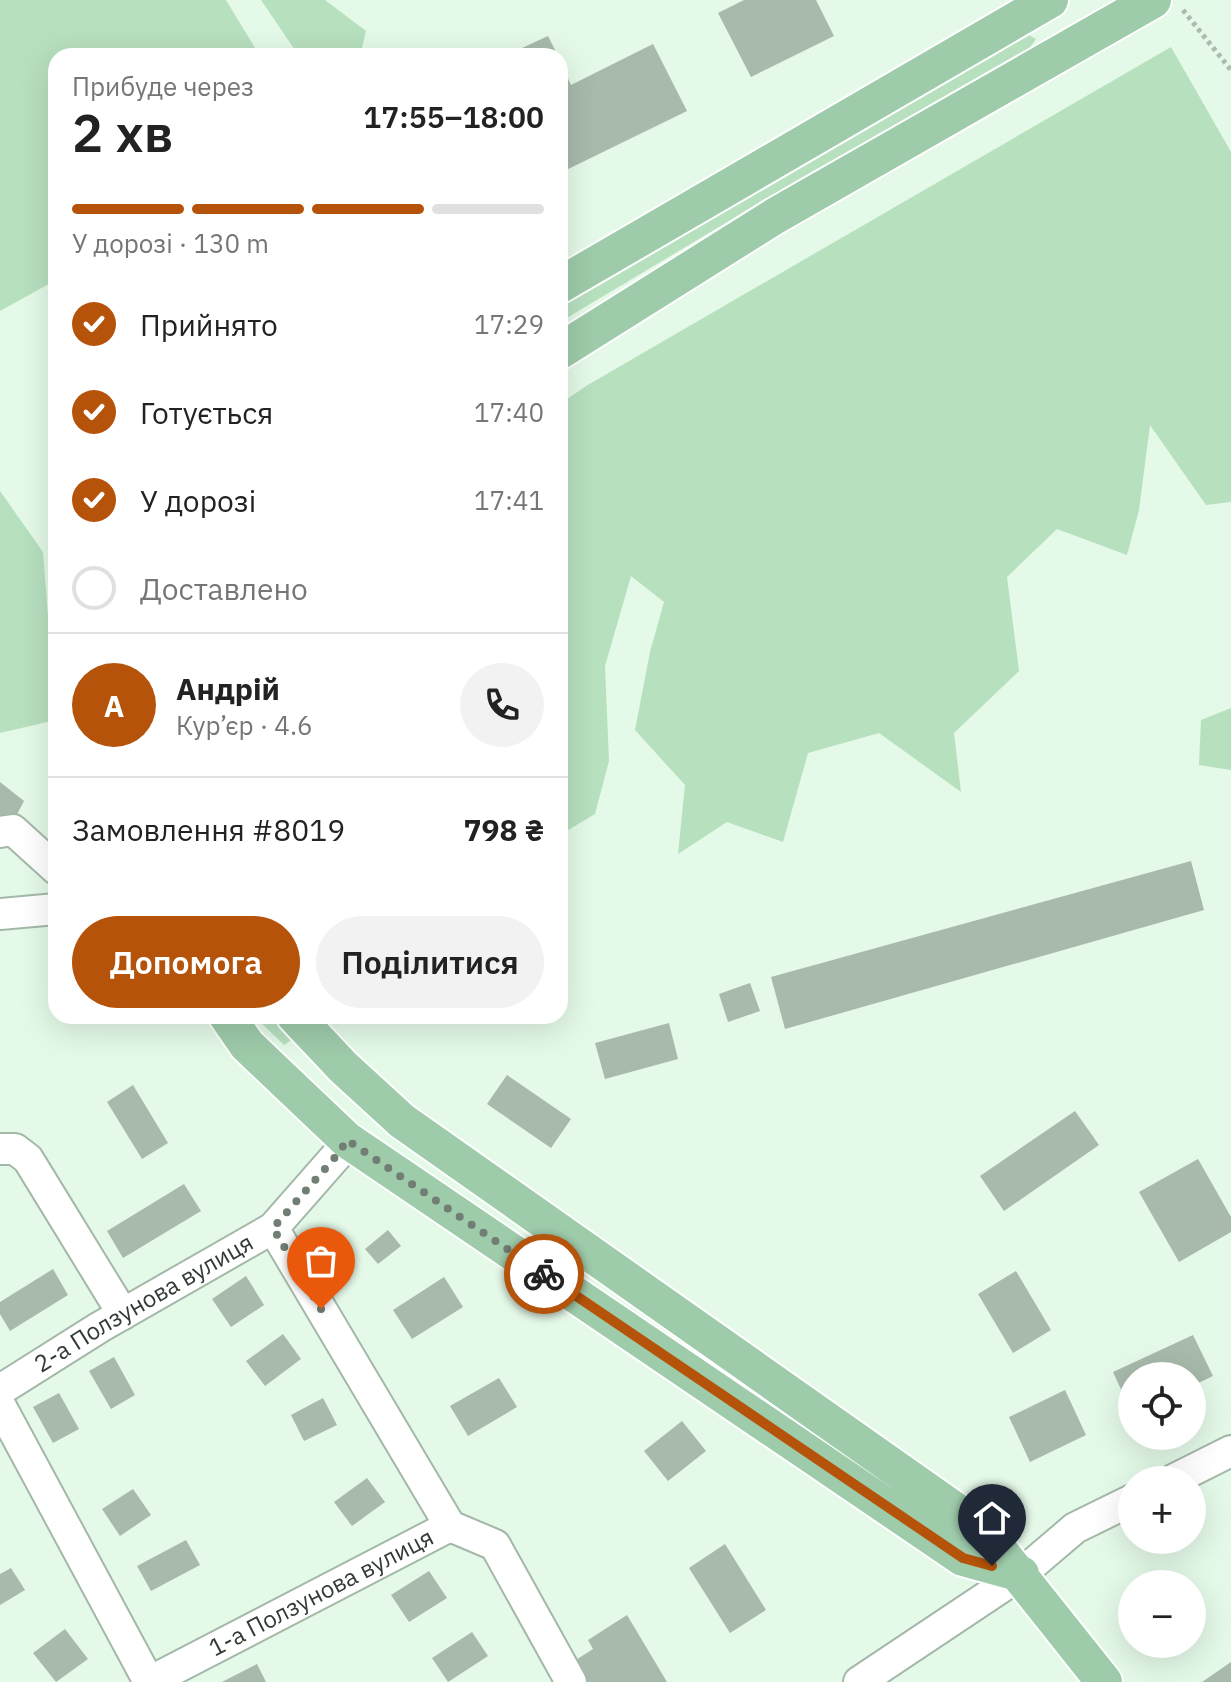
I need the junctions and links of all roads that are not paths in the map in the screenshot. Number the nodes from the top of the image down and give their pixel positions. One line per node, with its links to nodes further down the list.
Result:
1 (1050, 0): 3 (main road)
2 (1153, 0): 4 (main road)
3 (568, 280)
4 (568, 346)
5 (0, 832): 6 (street)
6 (48, 862)
7 (48, 910): 8 (street)
8 (0, 914)
9 (233, 1024): 11 (main road)
10 (303, 1024): 21 (main road)
11 (347, 1140): 13 (street, 2-а Ползунова вулиця); 21 (main road)
12 (0, 1149): 14 (street)
13 (273, 1228): 14 (street, 2-а Ползунова вулиця); 20 (street)
14 (123, 1314): 15 (street, 2-а Ползунова вулиця)
15 (0, 1390)
16 (0, 1405): 22 (street)
17 (1231, 1451): 18 (street)
18 (1201, 1466)
19 (1118, 1507): 21 (street)
20 (450, 1526): 22 (street, 1-а Ползунова вулиця); 23 (street)
21 (1021, 1574): 24 (street); 25 (main road)
22 (149, 1682)
23 (571, 1682)
24 (859, 1682)
25 (1104, 1682)

